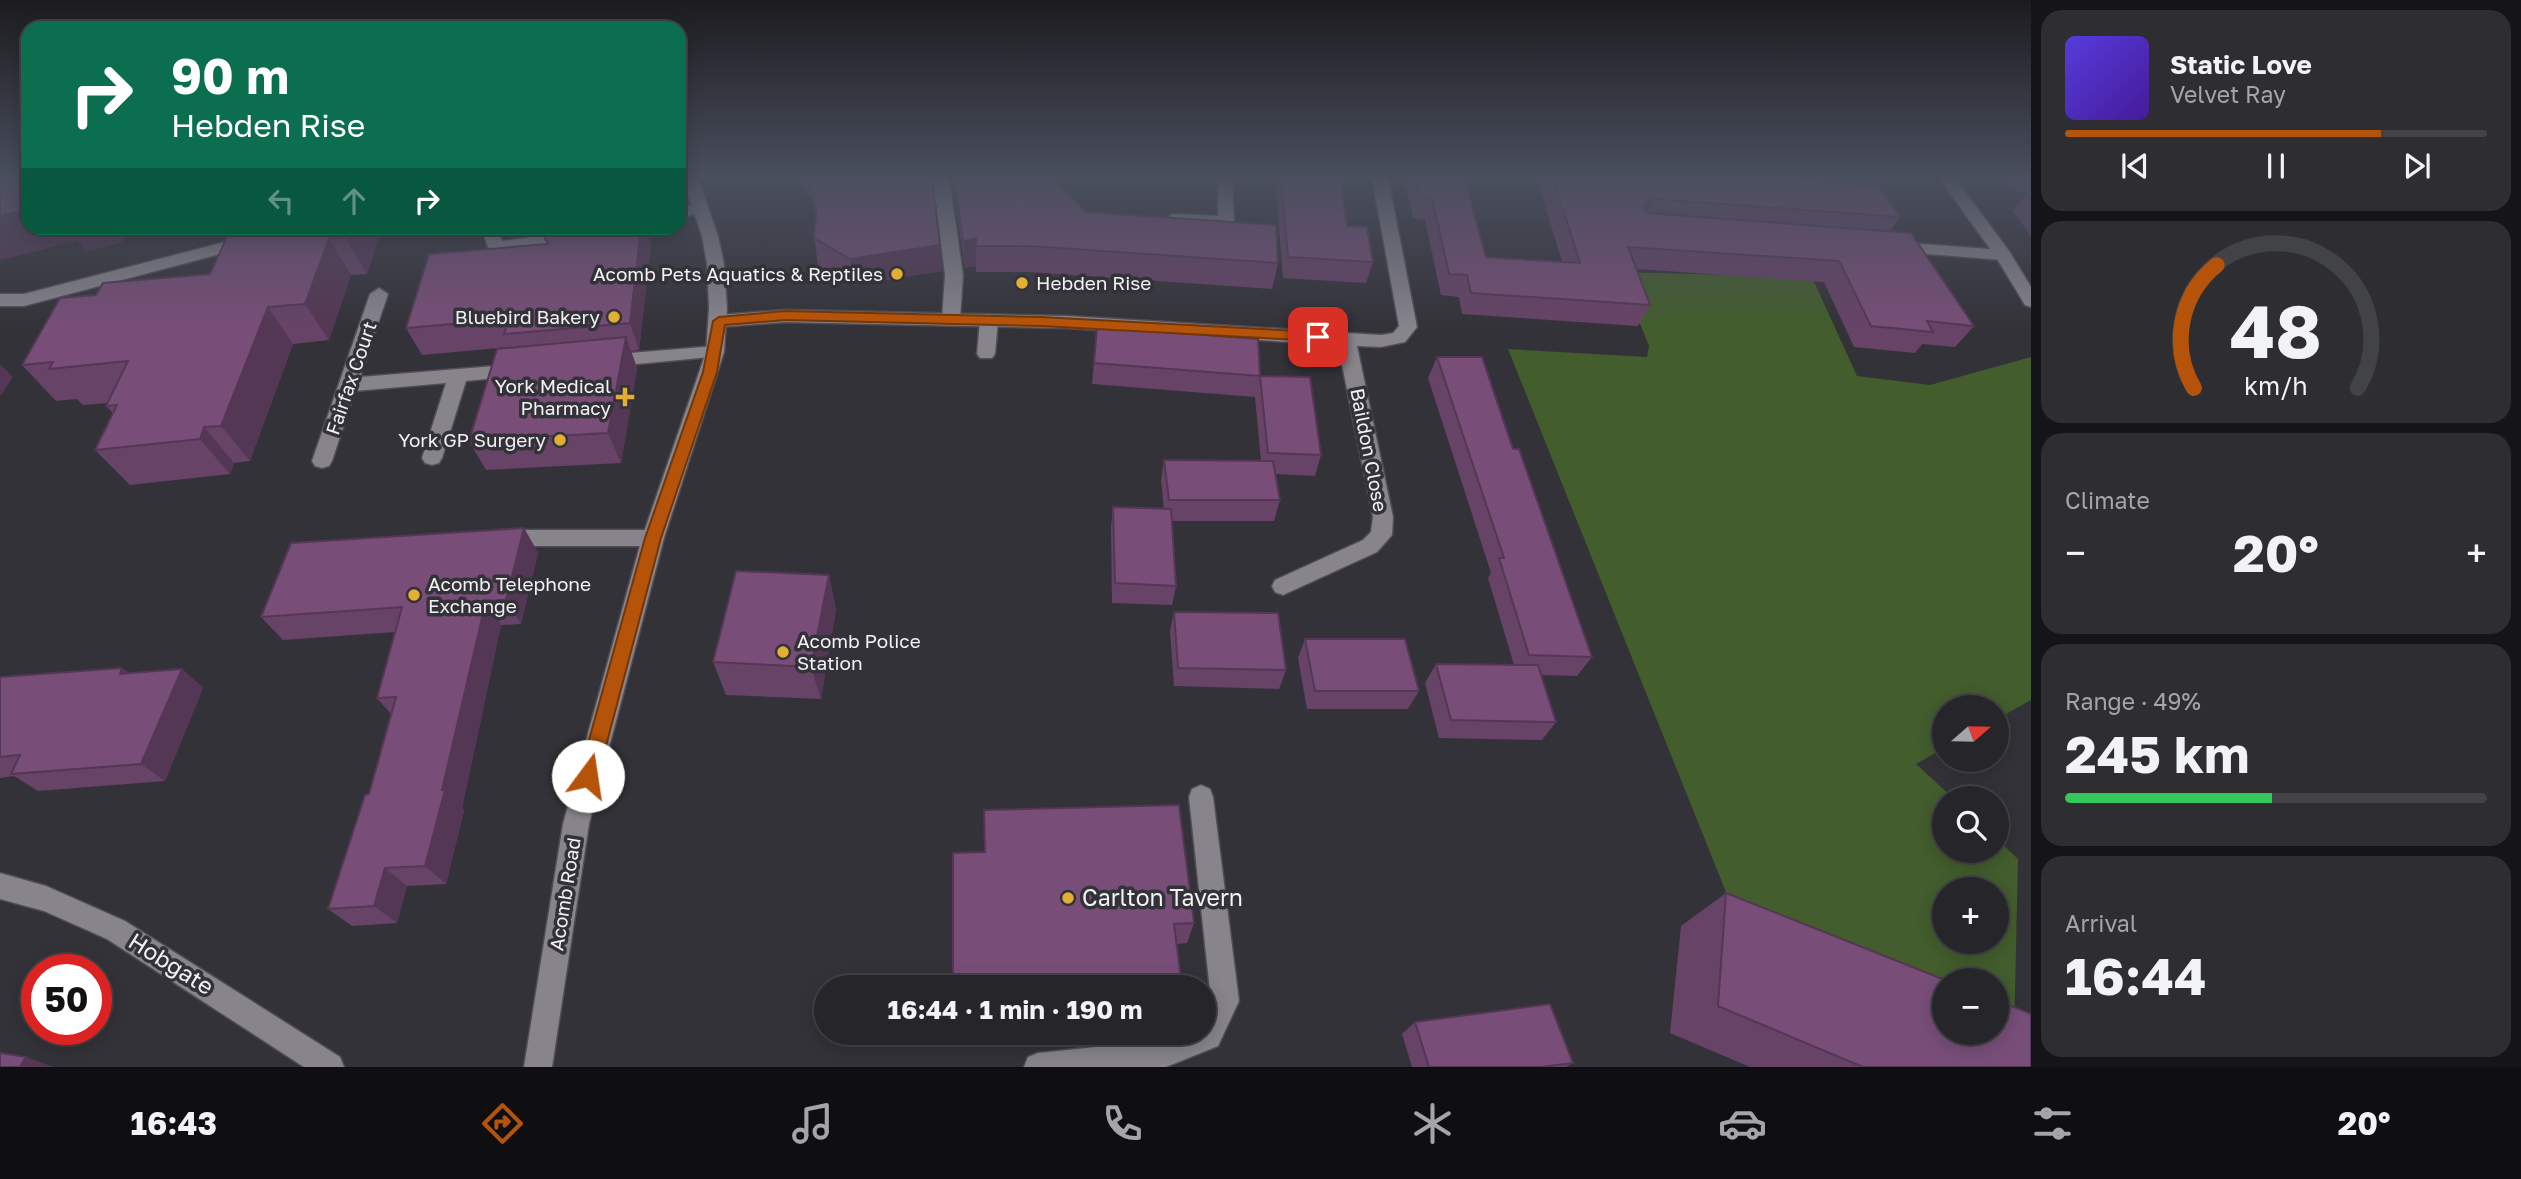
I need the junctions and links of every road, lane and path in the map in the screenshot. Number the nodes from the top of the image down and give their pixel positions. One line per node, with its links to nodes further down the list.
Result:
1 (707, 228): 15 (street, Acomb Road)
2 (948, 228): 13 (street)
3 (1389, 228): 16 (street)
4 (1983, 228): 9 (street)
5 (270, 235): 11 (street)
6 (492, 235): 7 (street)
7 (579, 235)
8 (1879, 246): 9 (street)
9 (2003, 256): 12 (street)
10 (379, 294): 22 (street, Fairfax Court)
11 (0, 300)
12 (2031, 300)
13 (951, 319): 14 (street); 15 (street)
14 (989, 320): 16 (street); 18 (street)
15 (719, 321): 17 (street, Acomb Road)
16 (1346, 338): 27 (street, Baildon Close)
17 (715, 352): 19 (street); 26 (street, Acomb Road)
18 (986, 354)
19 (589, 363)
20 (537, 368): 21 (street)
21 (458, 376): 22 (street); 23 (street)
22 (349, 385): 24 (street, Fairfax Court)
23 (432, 458)
24 (322, 461)
25 (476, 538): 26 (street)
26 (653, 538): 31 (street, Acomb Road)
27 (1283, 586)
28 (1201, 797): 32 (street)
29 (0, 886): 30 (street, Hobgate)
30 (330, 1067)
31 (538, 1067)
32 (1038, 1067)

